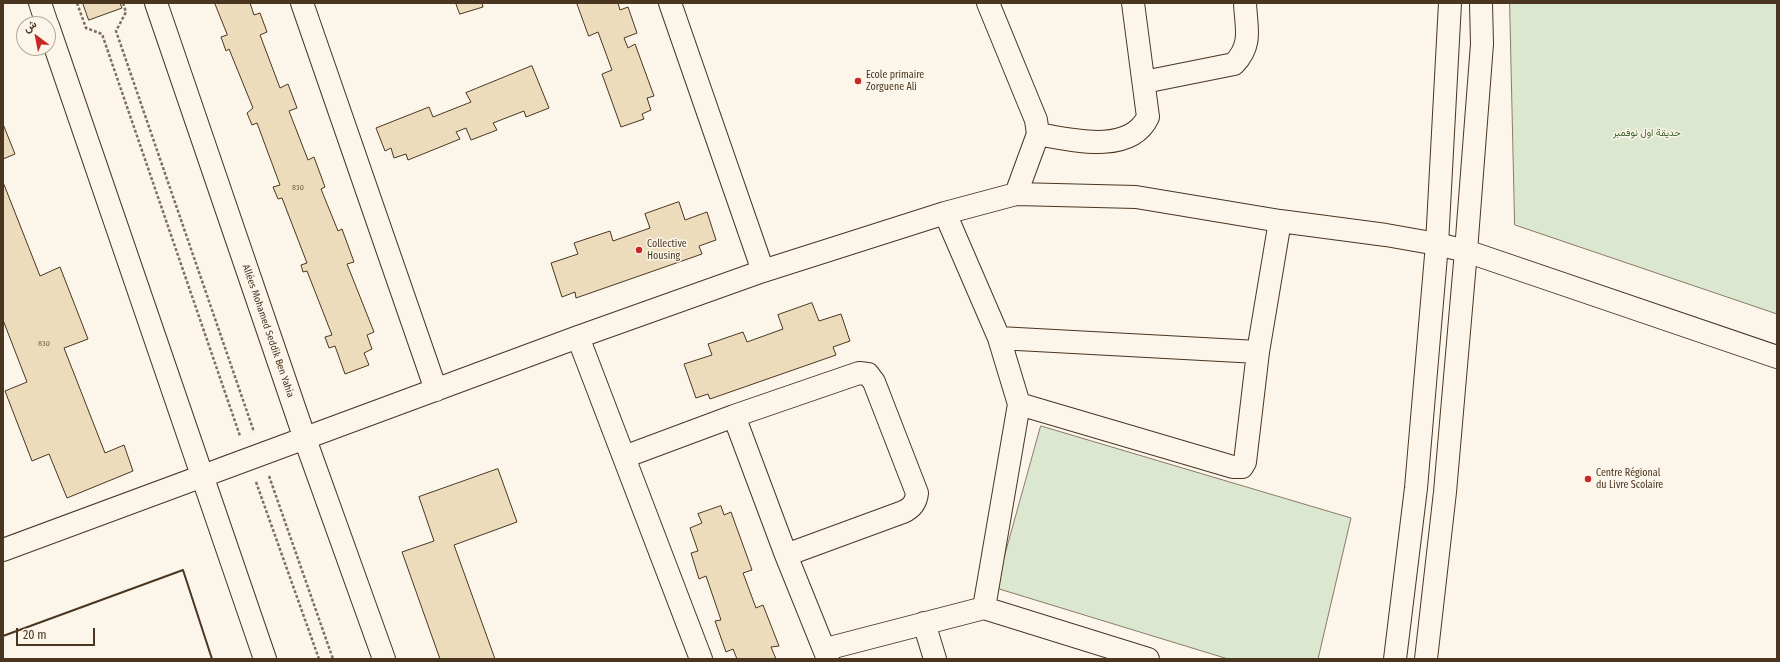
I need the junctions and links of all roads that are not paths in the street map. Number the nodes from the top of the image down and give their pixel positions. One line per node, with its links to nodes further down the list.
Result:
1 (40, 3): 10 (street)
2 (156, 3): 27 (street, Allées Mohamed Seddik Ben Yahia)
3 (302, 3): 24 (street)
4 (670, 3): 19 (street)
5 (988, 3): 13 (street)
6 (1133, 3): 12 (street)
7 (1245, 3): 12 (street)
8 (1450, 3): 17 (street)
9 (1481, 3): 18 (street)
10 (45, 16)
11 (56, 48): 29 (street)
12 (1144, 82): 13 (street)
13 (1038, 134): 14 (street)
14 (1016, 194): 15 (street); 16 (street)
15 (945, 213): 19 (street); 21 (street)
16 (1280, 221): 17 (street); 22 (street)
17 (1437, 244): 18 (street); 40 (street)
18 (1466, 251): 23 (street); 41 (street)
19 (764, 271): 20 (street)
20 (578, 337): 24 (street); 28 (street)
21 (999, 338): 22 (street); 25 (street)
22 (1258, 352): 25 (street)
23 (1777, 357)
24 (436, 390): 27 (street)
25 (1019, 404): 32 (street)
26 (734, 416): 28 (street); 31 (street); 31 (street)
27 (305, 439): 29 (street); 36 (street, Allées Mohamed Seddik Ben Yahia)
28 (624, 457): 37 (street)
29 (202, 476): 30 (street); 35 (street)
30 (4, 547)
31 (786, 555): 34 (street)
32 (984, 608): 33 (street); 39 (street)
33 (924, 623): 34 (street); 38 (street)
34 (827, 654)
35 (265, 659)
36 (384, 659)
37 (701, 659)
38 (935, 659)
39 (1148, 659)
40 (1395, 659)
41 (1426, 659)

